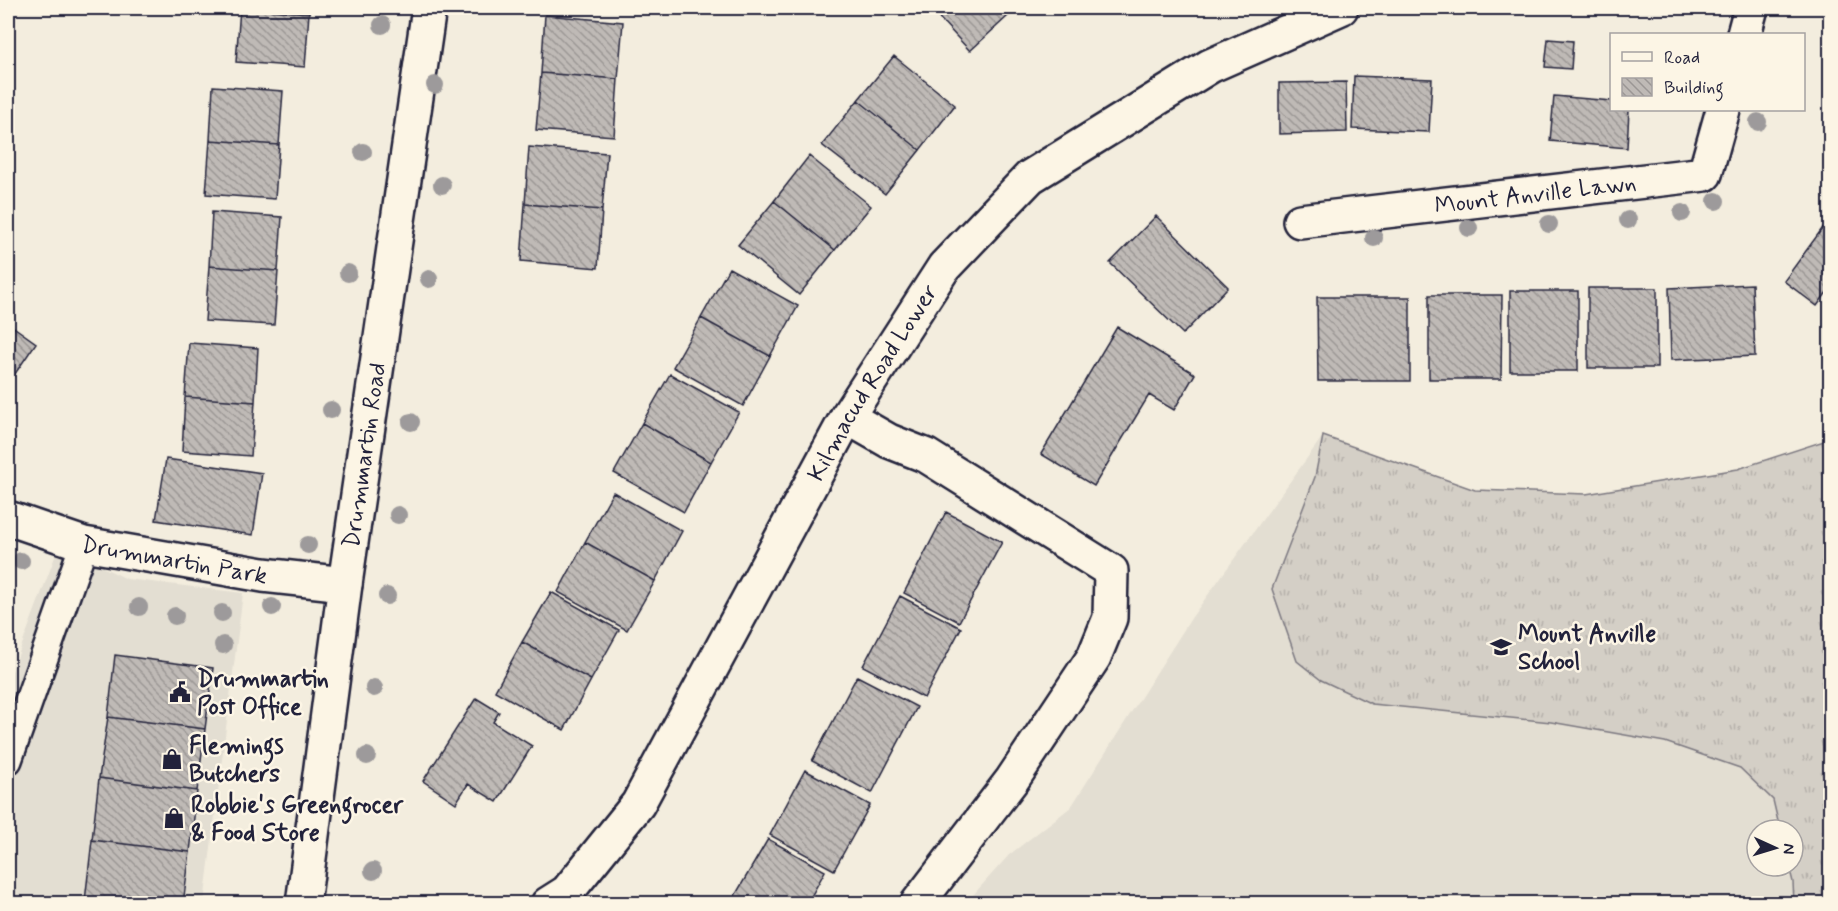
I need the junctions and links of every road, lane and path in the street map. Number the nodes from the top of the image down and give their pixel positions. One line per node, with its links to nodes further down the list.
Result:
1 (429, 8): 10 (street, Drummartin Road)
2 (1341, 8): 7 (street, Kilmacud Road Lower)
3 (1751, 8): 4 (street)
4 (1744, 33)
5 (1723, 111): 6 (street, Mount Anville Lawn)
6 (1300, 221)
7 (847, 417): 13 (street, Kilmacud Road Lower); 14 (street)
8 (8, 518): 9 (street, Drummartin Park)
9 (84, 544): 10 (street, Drummartin Park); 11 (lane)
10 (345, 584): 12 (street, Drummartin Road)
11 (8, 760)
12 (303, 903)
13 (548, 903)
14 (917, 903)

